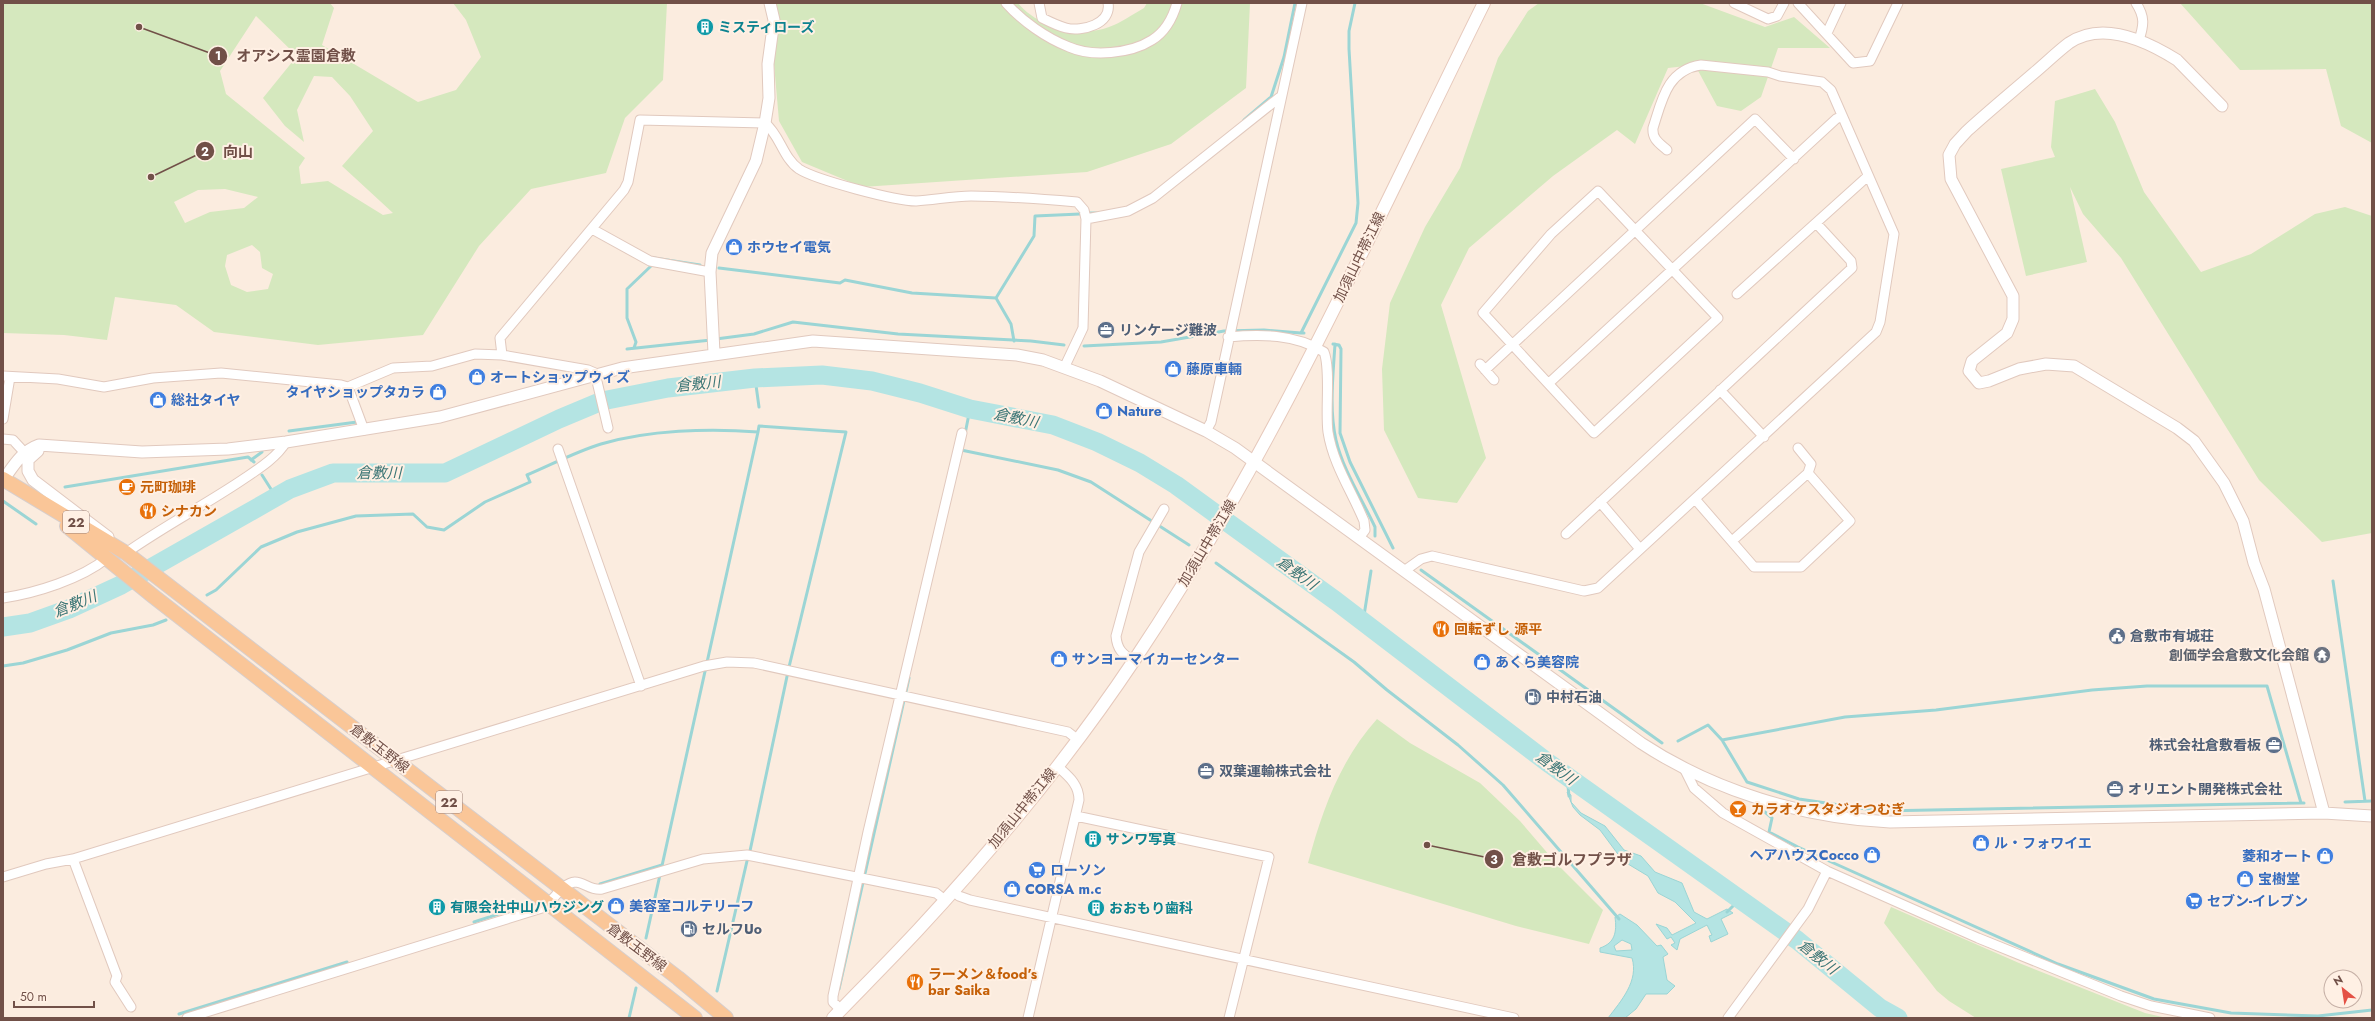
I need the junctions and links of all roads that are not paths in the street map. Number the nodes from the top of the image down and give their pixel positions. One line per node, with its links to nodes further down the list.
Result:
1 (770, 3): 19 (street)
2 (1006, 3): 5 (street)
3 (1039, 3): 4 (street)
4 (1108, 3)
5 (1177, 3)
6 (1302, 3): 16 (street)
7 (1484, 3): 33 (main road, 加須山中帯江線)
8 (1734, 3): 9 (street)
9 (1784, 3)
10 (1798, 3): 14 (street)
11 (1841, 3): 14 (street)
12 (1898, 3): 14 (street)
13 (2136, 3): 15 (street)
14 (1827, 33)
15 (2139, 40): 17 (street); 77 (street)
16 (1280, 97): 23 (street); 30 (street)
17 (2222, 106)
18 (1842, 116): 20 (street); 21 (street); 22 (street)
19 (765, 123): 23 (street); 25 (street); 28 (street)
20 (1667, 150)
21 (1794, 159): 26 (street); 27 (street)
22 (1868, 176): 24 (street); 47 (street)
23 (1086, 219): 35 (street)
24 (1816, 223): 29 (street); 41 (street)
25 (592, 229): 28 (street); 34 (street)
26 (1635, 229): 27 (street); 32 (street); 32 (street)
27 (1673, 270): 39 (street); 39 (street)
28 (710, 272): 31 (street)
29 (1737, 294)
30 (1229, 333): 33 (street); 45 (street)
31 (714, 344): 35 (street); 37 (street)
32 (1512, 344): 38 (street); 39 (street)
33 (1315, 346): 54 (main road, 加須山中帯江線); 62 (street)
34 (502, 355): 37 (street); 40 (street)
35 (1065, 366): 45 (street)
36 (6, 376): 40 (street); 42 (street)
37 (596, 378): 43 (street); 44 (street)
38 (1494, 380)
39 (1549, 383)
40 (348, 387): 44 (street)
41 (1720, 390): 47 (street); 59 (street)
42 (3, 419)
43 (608, 427)
44 (364, 430): 49 (street)
45 (1206, 432): 54 (street)
46 (962, 433): 71 (street)
47 (1764, 436): 58 (street)
48 (3, 439): 52 (street)
49 (286, 442): 50 (street); 65 (street)
50 (49, 445): 52 (street); 65 (street)
51 (1798, 448): 55 (street)
52 (24, 453): 56 (street)
53 (561, 456): 70 (street)
54 (1255, 463): 62 (street); 69 (main road, 加須山中帯江線)
55 (1808, 473): 63 (street); 63 (street)
56 (4, 479): 57 (main road, 倉敷玉野線 / 22)
57 (25, 492): 65 (main road, 倉敷玉野線 / 22); 66 (main road, 倉敷玉野線 / 22)
58 (1695, 499): 63 (street); 64 (street)
59 (1600, 502): 61 (street); 64 (street)
60 (1164, 509): 69 (street)
61 (1566, 534)
62 (1359, 538): 67 (street)
63 (1732, 541)
64 (1640, 548): 67 (street)
65 (126, 553): 73 (main road, 倉敷玉野線 / 22)
66 (110, 560): 68 (street); 75 (main road, 倉敷玉野線 / 22)
67 (1404, 571): 76 (street)
68 (3, 598)
69 (1134, 661): 72 (main road, 加須山中帯江線)
70 (641, 686): 71 (street); 73 (street)
71 (904, 696): 72 (street); 83 (street)
72 (1077, 739): 74 (main road, 加須山中帯江線)
73 (395, 760): 75 (street); 84 (main road, 倉敷玉野線 / 22)
74 (1058, 766): 78 (street); 85 (main road, 加須山中帯江線)
75 (372, 767): 80 (street); 86 (main road, 倉敷玉野線 / 22)
76 (1684, 768): 77 (street); 81 (street)
77 (2324, 813): 79 (street)
78 (1076, 816): 87 (street); 88 (street)
79 (2372, 816)
80 (73, 859): 82 (street); 89 (street)
81 (1827, 871): 97 (street); 98 (street)
82 (3, 877)
83 (863, 878): 84 (street); 85 (street); 90 (street)
84 (562, 890): 86 (street); 93 (main road, 倉敷玉野線 / 22)
85 (949, 895): 87 (street); 90 (main road, 加須山中帯江線)
86 (550, 904): 91 (street); 92 (main road, 倉敷玉野線 / 22)
87 (1051, 919): 88 (street); 94 (street)
88 (1243, 959): 95 (street); 96 (street)
89 (131, 1007)
90 (837, 1014)
91 (187, 1018)
92 (695, 1018)
93 (726, 1018)
94 (1028, 1018)
95 (1229, 1018)
96 (1514, 1018)
97 (1728, 1018)
98 (2210, 1018)

